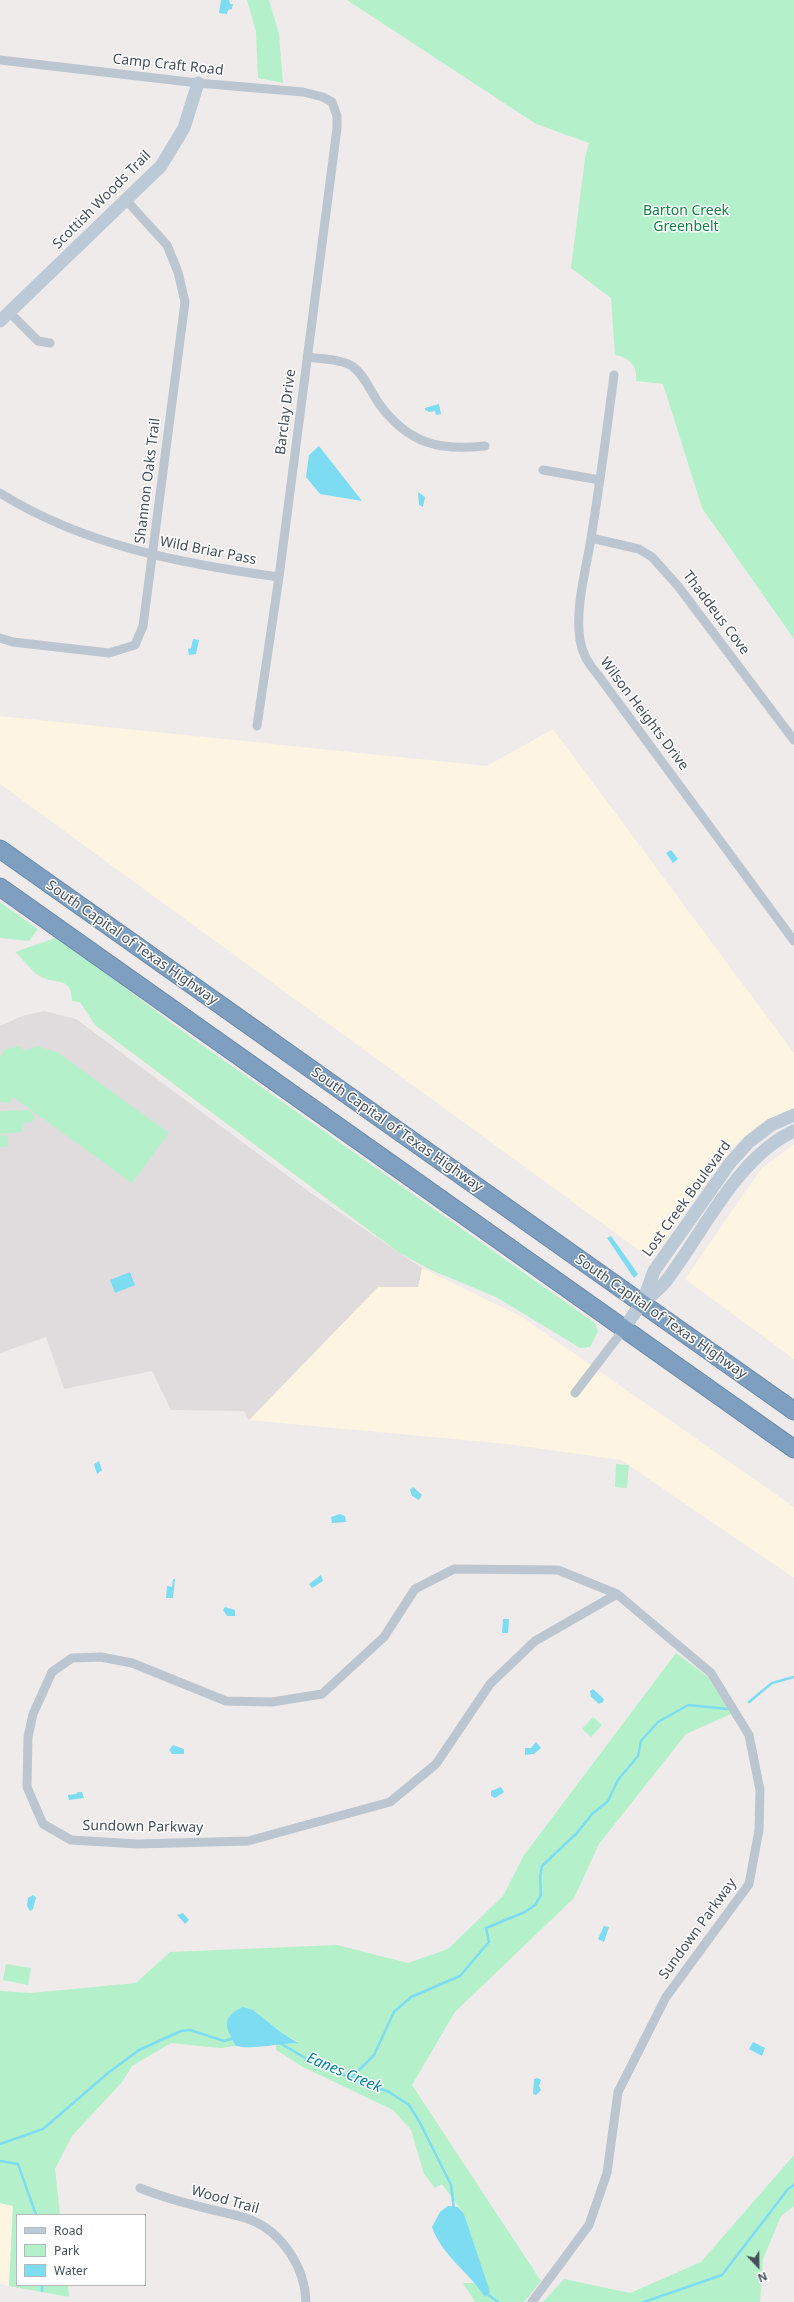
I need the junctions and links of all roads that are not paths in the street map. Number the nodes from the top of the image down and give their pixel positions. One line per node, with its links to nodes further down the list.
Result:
1 (0, 60): 2 (street, Camp Craft Road)
2 (198, 83): 3 (street, Camp Craft Road); 4 (street, Scottish Woods Trail)
3 (332, 102): 8 (street, Barclay Drive)
4 (126, 200): 5 (street, Scottish Woods Trail); 15 (street, Shannon Oaks Trail)
5 (10, 313): 6 (street, Scottish Woods Trail); 7 (street)
6 (0, 321)
7 (50, 343)
8 (307, 357): 10 (street); 16 (street, Barclay Drive)
9 (614, 375): 12 (street, Wilson Heights Drive)
10 (485, 446)
11 (543, 470): 12 (street)
12 (600, 480): 14 (street, Wilson Heights Drive)
13 (0, 493): 15 (street, Wild Briar Pass)
14 (591, 538): 19 (street, Thaddeus Cove); 22 (street, Wilson Heights Drive)
15 (153, 555): 16 (street, Wild Briar Pass); 17 (street, Shannon Oaks Trail)
16 (278, 577): 18 (street, Barclay Drive)
17 (0, 638)
18 (257, 726)
19 (794, 740)
20 (0, 849): 25 (highway, South Capital of Texas Highway)
21 (0, 887): 26 (highway)
22 (794, 941)
23 (794, 1115): 25 (street, Lost Creek Boulevard)
24 (794, 1131): 25 (street, Lost Creek Boulevard)
25 (642, 1303): 26 (street, Lost Creek Boulevard); 28 (highway, South Capital of Texas Highway)
26 (624, 1329): 27 (street, Lost Creek Boulevard); 29 (highway)
27 (576, 1393)
28 (794, 1411)
29 (794, 1449)
30 (617, 1594): 30 (street, Sundown Parkway); 33 (street, Sundown Parkway)
31 (140, 2188): 32 (street, Wood Trail)
32 (306, 2302)
33 (532, 2302)

